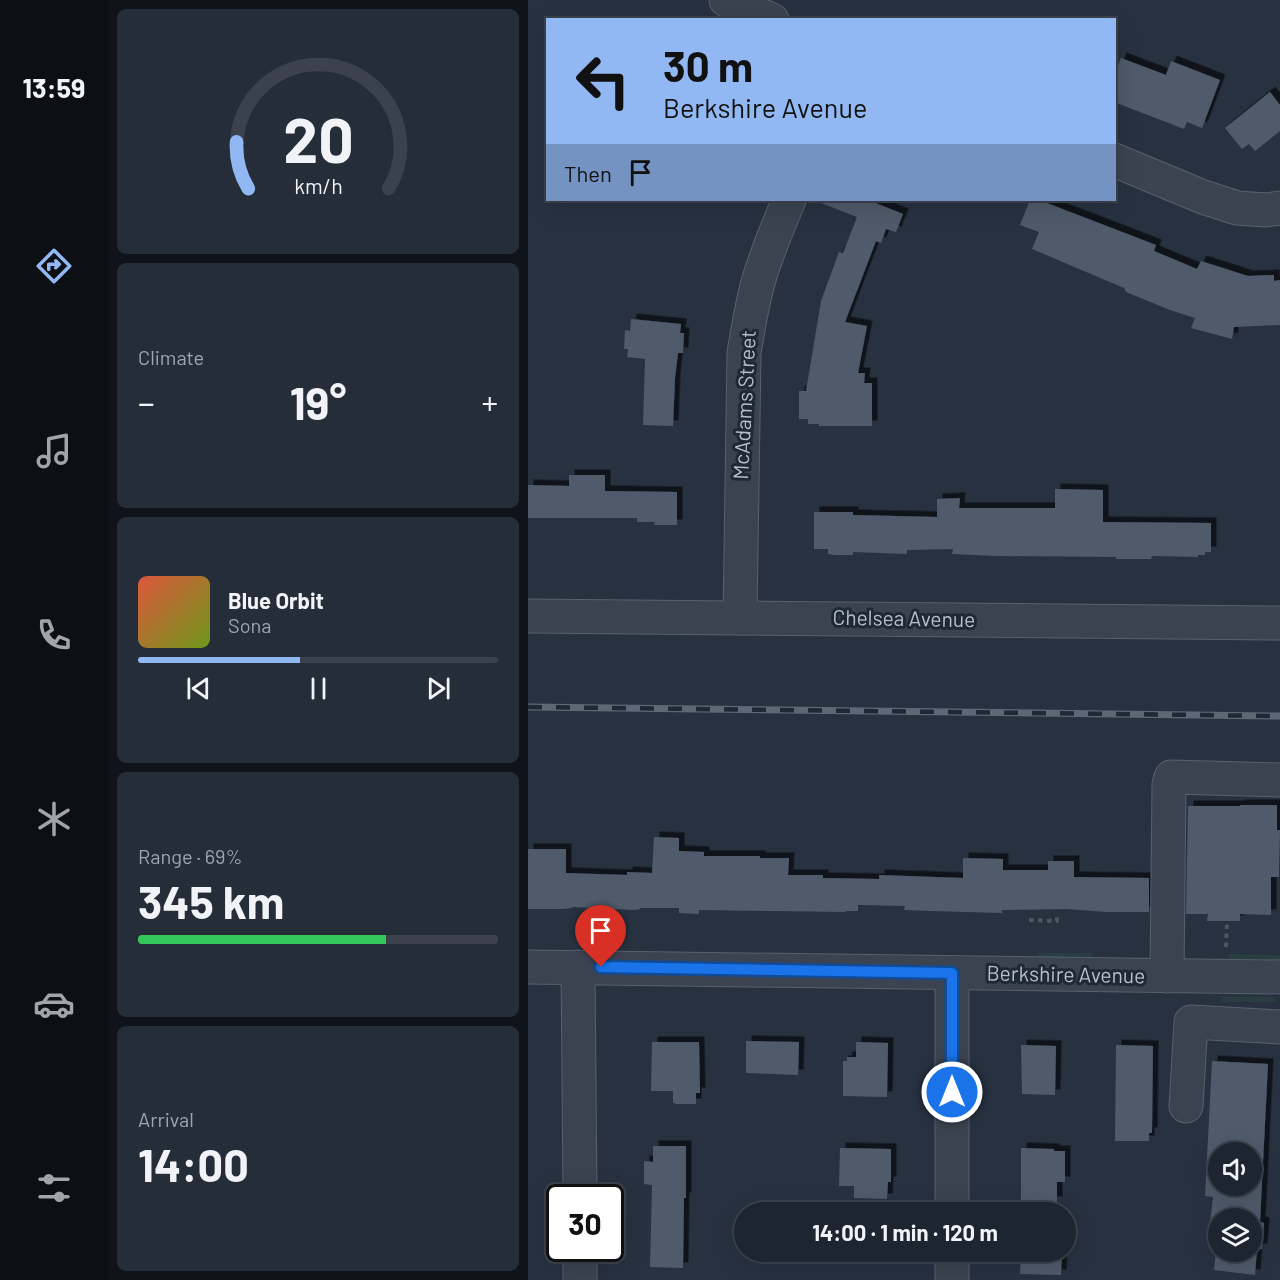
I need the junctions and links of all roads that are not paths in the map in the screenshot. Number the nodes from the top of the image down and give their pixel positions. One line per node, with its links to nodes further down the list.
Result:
1 (726, 0): 2 (street)
2 (767, 18)
3 (1116, 161): 5 (street)
4 (789, 201): 7 (street, McAdams Street)
5 (1280, 208)
6 (528, 616): 7 (street, Chelsea Avenue)
7 (740, 617): 8 (street, Chelsea Avenue)
8 (1280, 623)
9 (1280, 780): 13 (street)
10 (528, 967): 11 (street, Berkshire Avenue)
11 (578, 967): 12 (street, Berkshire Avenue); 18 (street)
12 (952, 973): 13 (street, Berkshire Avenue); 19 (street)
13 (1181, 976): 14 (street, Berkshire Avenue); 15 (street)
14 (1280, 977)
15 (1191, 1022): 16 (street); 17 (street)
16 (1280, 1027)
17 (1186, 1106)
18 (580, 1184)
19 (952, 1202)
20 (580, 1262): 22 (street)
21 (952, 1262): 23 (street)
22 (580, 1280)
23 (952, 1280)

